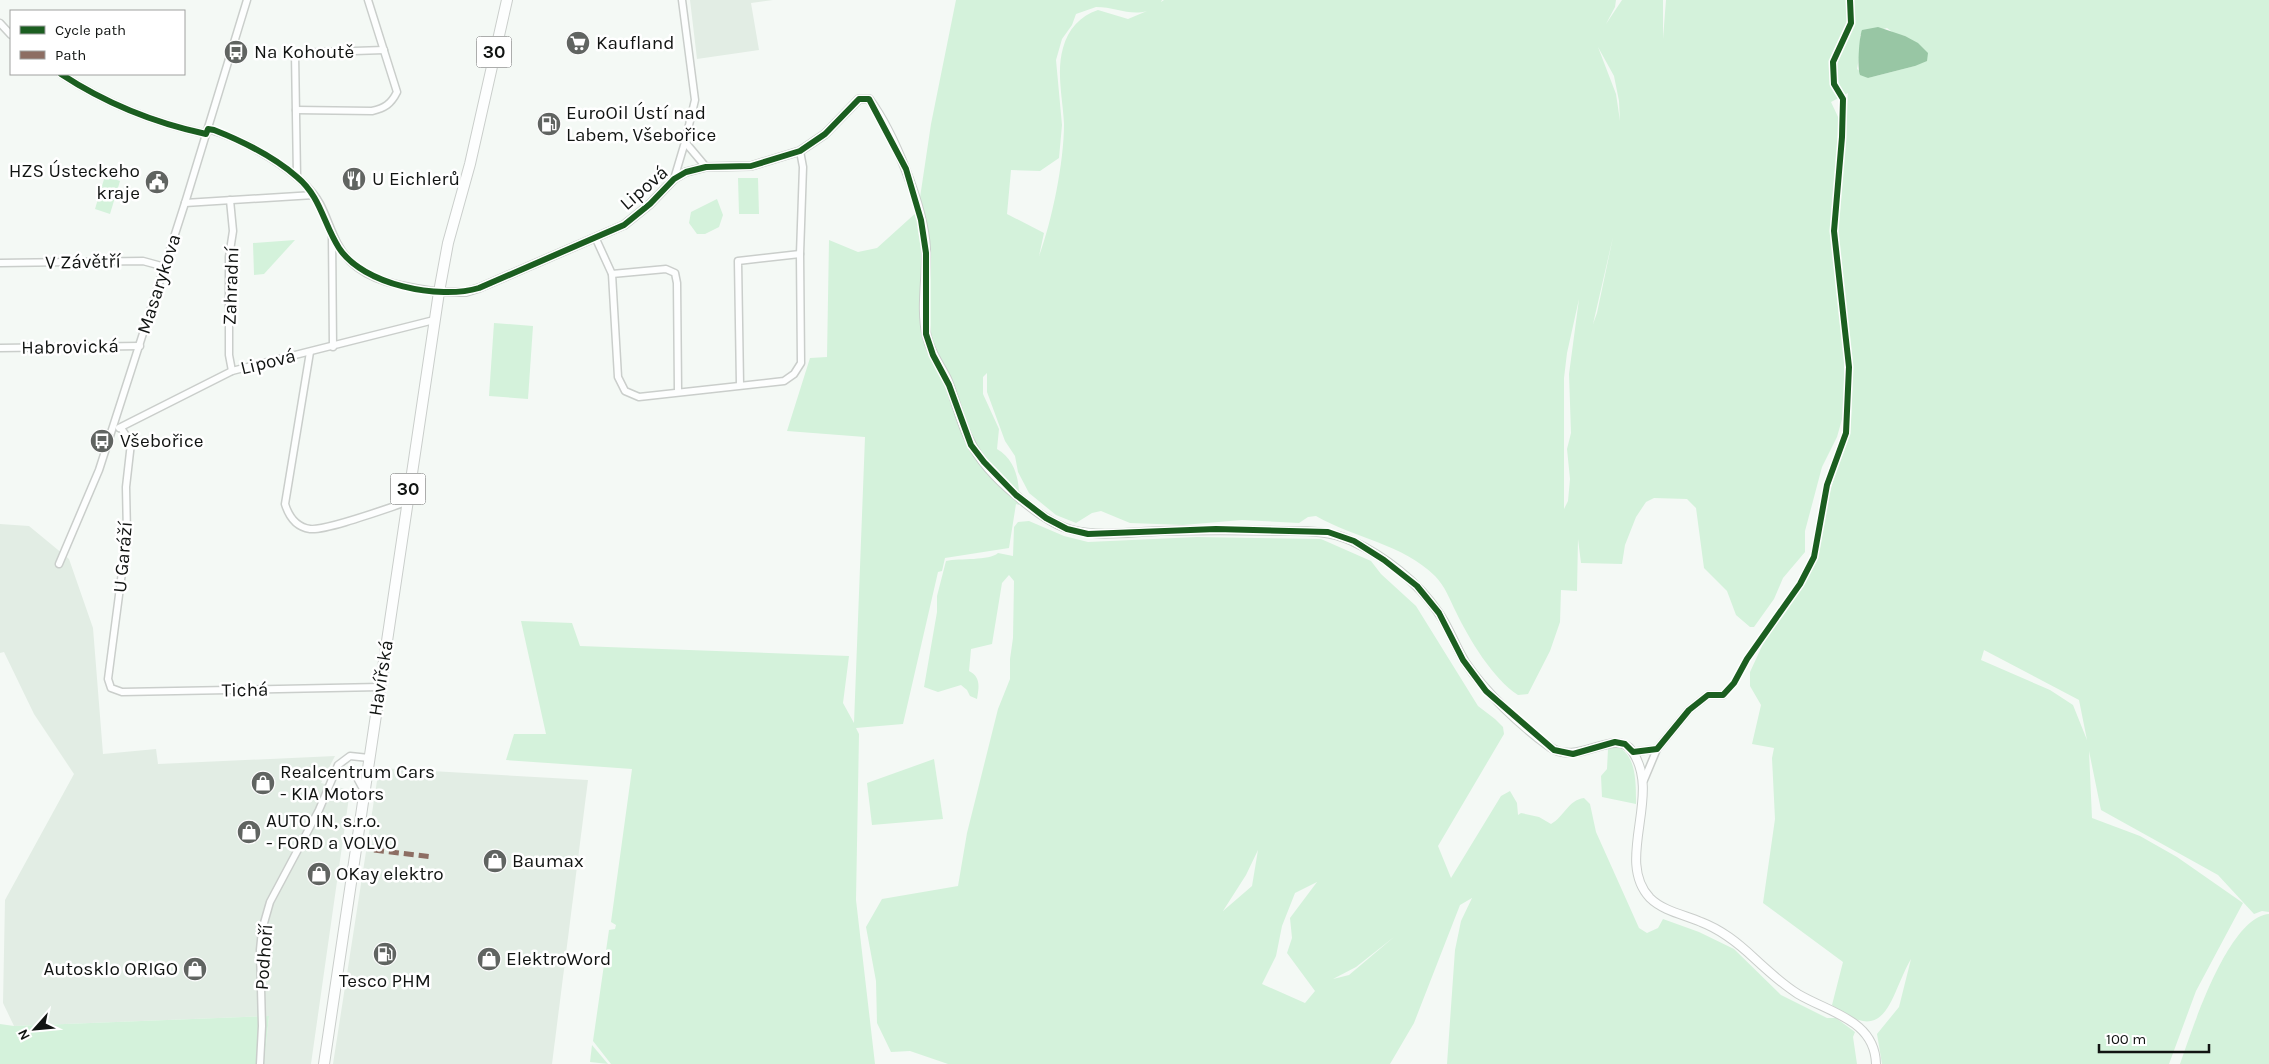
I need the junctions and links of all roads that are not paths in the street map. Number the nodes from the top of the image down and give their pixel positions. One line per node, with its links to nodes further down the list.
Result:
1 (247, 0): 10 (street, Masarykova)
2 (368, 0): 7 (street)
3 (506, 0): 25 (main road, 30)
4 (682, 0): 11 (street)
5 (0, 23): 6 (street)
6 (10, 34)
7 (384, 50): 9 (street); 9 (street)
8 (63, 75): 10 (street)
9 (296, 110): 14 (street)
10 (207, 131): 14 (street); 18 (street, Masarykova)
11 (685, 142): 13 (street); 15 (street)
12 (800, 151): 13 (street, Lipová); 21 (street); 42 (street, Lipová)
13 (706, 167): 15 (street, Lipová)
14 (297, 176): 16 (street)
15 (674, 179): 20 (street, Lipová)
16 (314, 195): 17 (street); 19 (street)
17 (230, 200): 18 (street); 31 (street, Zahradní)
18 (185, 203): 23 (street, Masarykova)
19 (332, 233): 25 (street); 28 (street)
20 (596, 239): 24 (street); 25 (street, Lipová)
21 (800, 254): 32 (street); 32 (street)
22 (0, 263): 23 (street, V Závětří)
23 (165, 267): 27 (street, Masarykova)
24 (612, 274): 33 (street); 33 (street)
25 (438, 292): 26 (main road, Havířská / 30)
26 (434, 320): 28 (street, Lipová); 36 (main road, Havířská / 30)
27 (140, 346): 29 (street, Habrovická); 34 (street, Masarykova)
28 (333, 347): 30 (street, Lipová)
29 (0, 348)
30 (310, 352): 31 (street, Lipová); 36 (street)
31 (232, 371): 35 (street, Lipová)
32 (740, 385): 33 (street)
33 (678, 392)
34 (113, 426): 35 (street); 37 (street, Masarykova)
35 (121, 428): 39 (street, U Garáží)
36 (406, 502): 38 (main road, Havířská / 30)
37 (59, 564)
38 (380, 687): 39 (street, Tichá); 43 (main road, Havířská / 30)
39 (111, 688)
40 (1723, 695): 41 (street)
41 (1657, 749): 42 (street); 45 (street)
42 (1633, 752): 45 (street)
43 (369, 758): 44 (street, Podhoří); 46 (main road, Havířská / 30)
44 (334, 775): 46 (street); 47 (street, Podhoří)
45 (1644, 780): 49 (street)
46 (363, 791): 48 (main road, Havířská / 30)
47 (260, 1064)
48 (324, 1064)
49 (1876, 1064)

